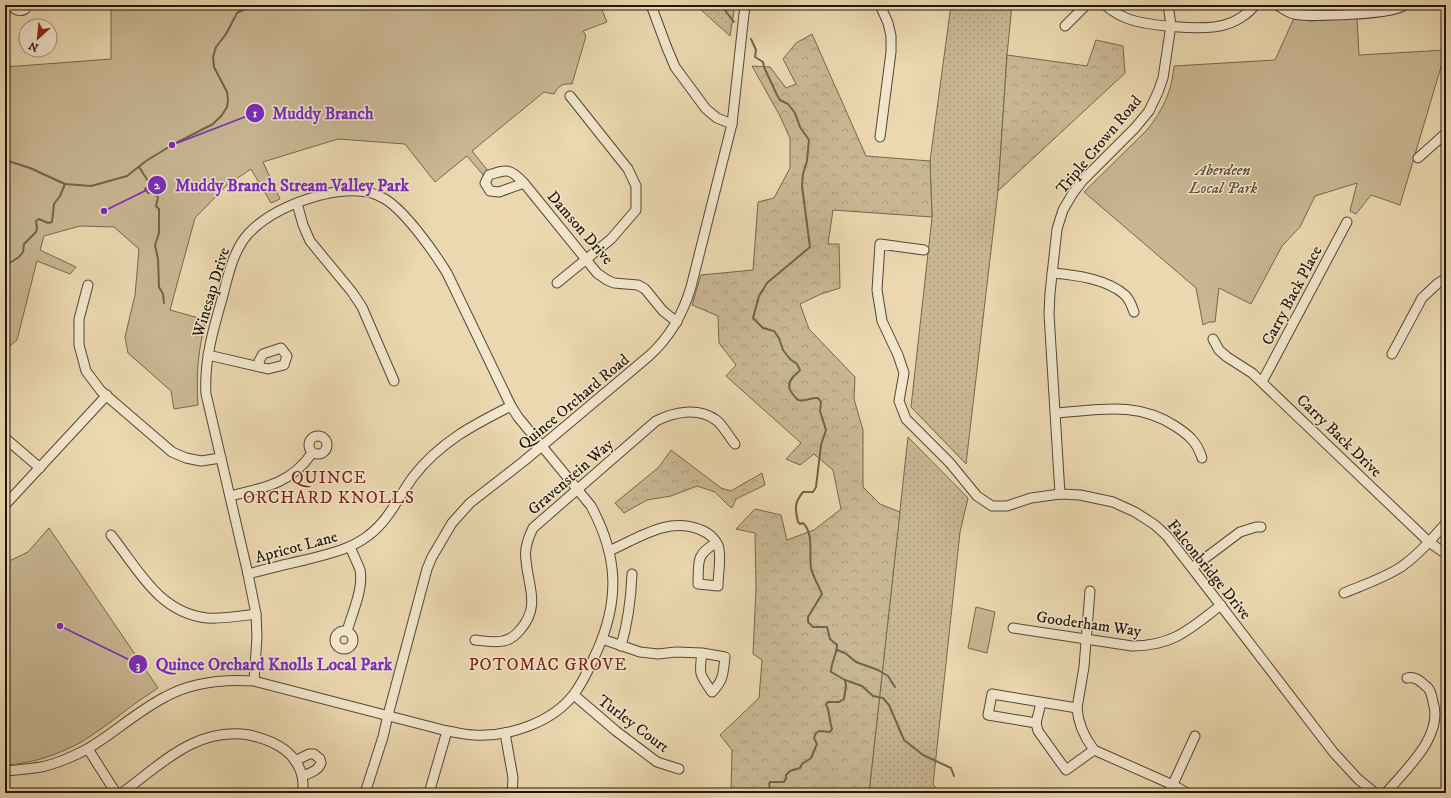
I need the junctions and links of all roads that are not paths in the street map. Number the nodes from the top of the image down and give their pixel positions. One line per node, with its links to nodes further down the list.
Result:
1 (11, 5): 2 (street)
2 (28, 5)
3 (651, 5): 15 (street)
4 (745, 5): 15 (street, Quince Orchard Road)
5 (880, 5): 17 (street)
6 (1086, 5): 13 (street)
7 (1105, 5): 12 (street)
8 (1168, 5): 12 (street, Triple Crown Road)
9 (1255, 5): 12 (street)
10 (1277, 5): 11 (street)
11 (1404, 5)
12 (1171, 25): 24 (street, Triple Crown Road)
13 (1065, 26)
14 (570, 96): 23 (street)
15 (732, 124): 29 (street, Quince Orchard Road)
16 (1446, 132): 18 (street)
17 (880, 137)
18 (1418, 158)
19 (524, 183): 23 (street, Damson Drive)
20 (297, 203): 32 (street, Winesap Drive); 34 (street); 37 (street, Winesap Drive)
21 (1347, 222): 35 (street, Carry Back Place)
22 (924, 250): 47 (street, Falconbridge Drive)
23 (585, 260): 26 (street); 29 (street, Damson Drive)
24 (1052, 273): 28 (street); 38 (street, Triple Crown Road)
25 (1446, 278): 31 (street)
26 (557, 283)
27 (88, 285): 36 (street)
28 (1134, 312)
29 (677, 322): 41 (street, Quince Orchard Road)
30 (1212, 339): 35 (street, Carry Back Drive)
31 (1392, 354)
32 (208, 355): 33 (street); 43 (street, Winesap Drive)
33 (260, 367)
34 (394, 381)
35 (1262, 382): 53 (street, Carry Back Drive)
36 (107, 395): 43 (street); 45 (street)
37 (511, 406): 41 (street, Winesap Drive); 55 (street, Apricot Lane)
38 (1056, 413): 44 (street); 47 (street, Triple Crown Road)
39 (5, 438): 45 (street)
40 (735, 444): 46 (street, Gravenstein Way)
41 (541, 447): 46 (street, Winesap Drive); 77 (street, Quince Orchard Road)
42 (312, 453): 48 (street)
43 (220, 458): 48 (street, Winesap Drive)
44 (1202, 458)
45 (40, 468): 49 (street)
46 (577, 489): 56 (street, Winesap Drive); 68 (street, Gravenstein Way)
47 (1060, 494): 58 (street, Falconbridge Drive)
48 (230, 496): 59 (street, Winesap Drive)
49 (5, 506)
50 (1446, 523): 53 (street)
51 (1261, 527): 58 (street)
52 (111, 535): 64 (street)
53 (1429, 542): 57 (street, Carry Back Drive); 62 (street)
54 (716, 543): 54 (street); 56 (street)
55 (350, 547): 59 (street, Apricot Lane); 66 (street)
56 (609, 551): 67 (street, Winesap Drive)
57 (1446, 554)
58 (1192, 568): 63 (street, Falconbridge Drive)
59 (248, 574): 64 (street, Winesap Drive)
60 (632, 574): 70 (street)
61 (1090, 591): 69 (street)
62 (1344, 593)
63 (1221, 605): 69 (street, Gooderham Way); 96 (street, Falconbridge Drive)
64 (256, 614): 73 (street, Winesap Drive)
65 (1013, 628): 69 (street, Gooderham Way)
66 (347, 631)
67 (602, 639): 70 (street); 74 (street, Winesap Drive)
68 (475, 640)
69 (1086, 640): 76 (street)
70 (621, 646): 71 (street)
71 (702, 653)
72 (1407, 678): 97 (street)
73 (254, 681): 77 (street, Winesap Drive); 82 (street, Winesap Drive)
74 (574, 695): 80 (street, Winesap Drive); 85 (street, Turley Court)
75 (1041, 703): 76 (street); 78 (street); 78 (street)
76 (1077, 708): 83 (street)
77 (388, 715): 79 (street, Winesap Drive); 92 (street, Quince Orchard Road)
78 (1036, 723): 83 (street)
79 (447, 731): 80 (street, Winesap Drive); 93 (street)
80 (505, 733): 94 (street)
81 (1195, 736): 88 (street)
82 (88, 748): 86 (street, Winesap Drive); 89 (street)
83 (1094, 750): 88 (street)
84 (295, 761): 87 (street); 87 (street); 90 (street)
85 (680, 769)
86 (5, 771)
87 (302, 776): 91 (street)
88 (1171, 789): 95 (street)
89 (116, 793)
90 (122, 793)
91 (302, 793)
92 (365, 793)
93 (429, 793)
94 (512, 793)
95 (1187, 793)
96 (1375, 793)
97 (1386, 793)

